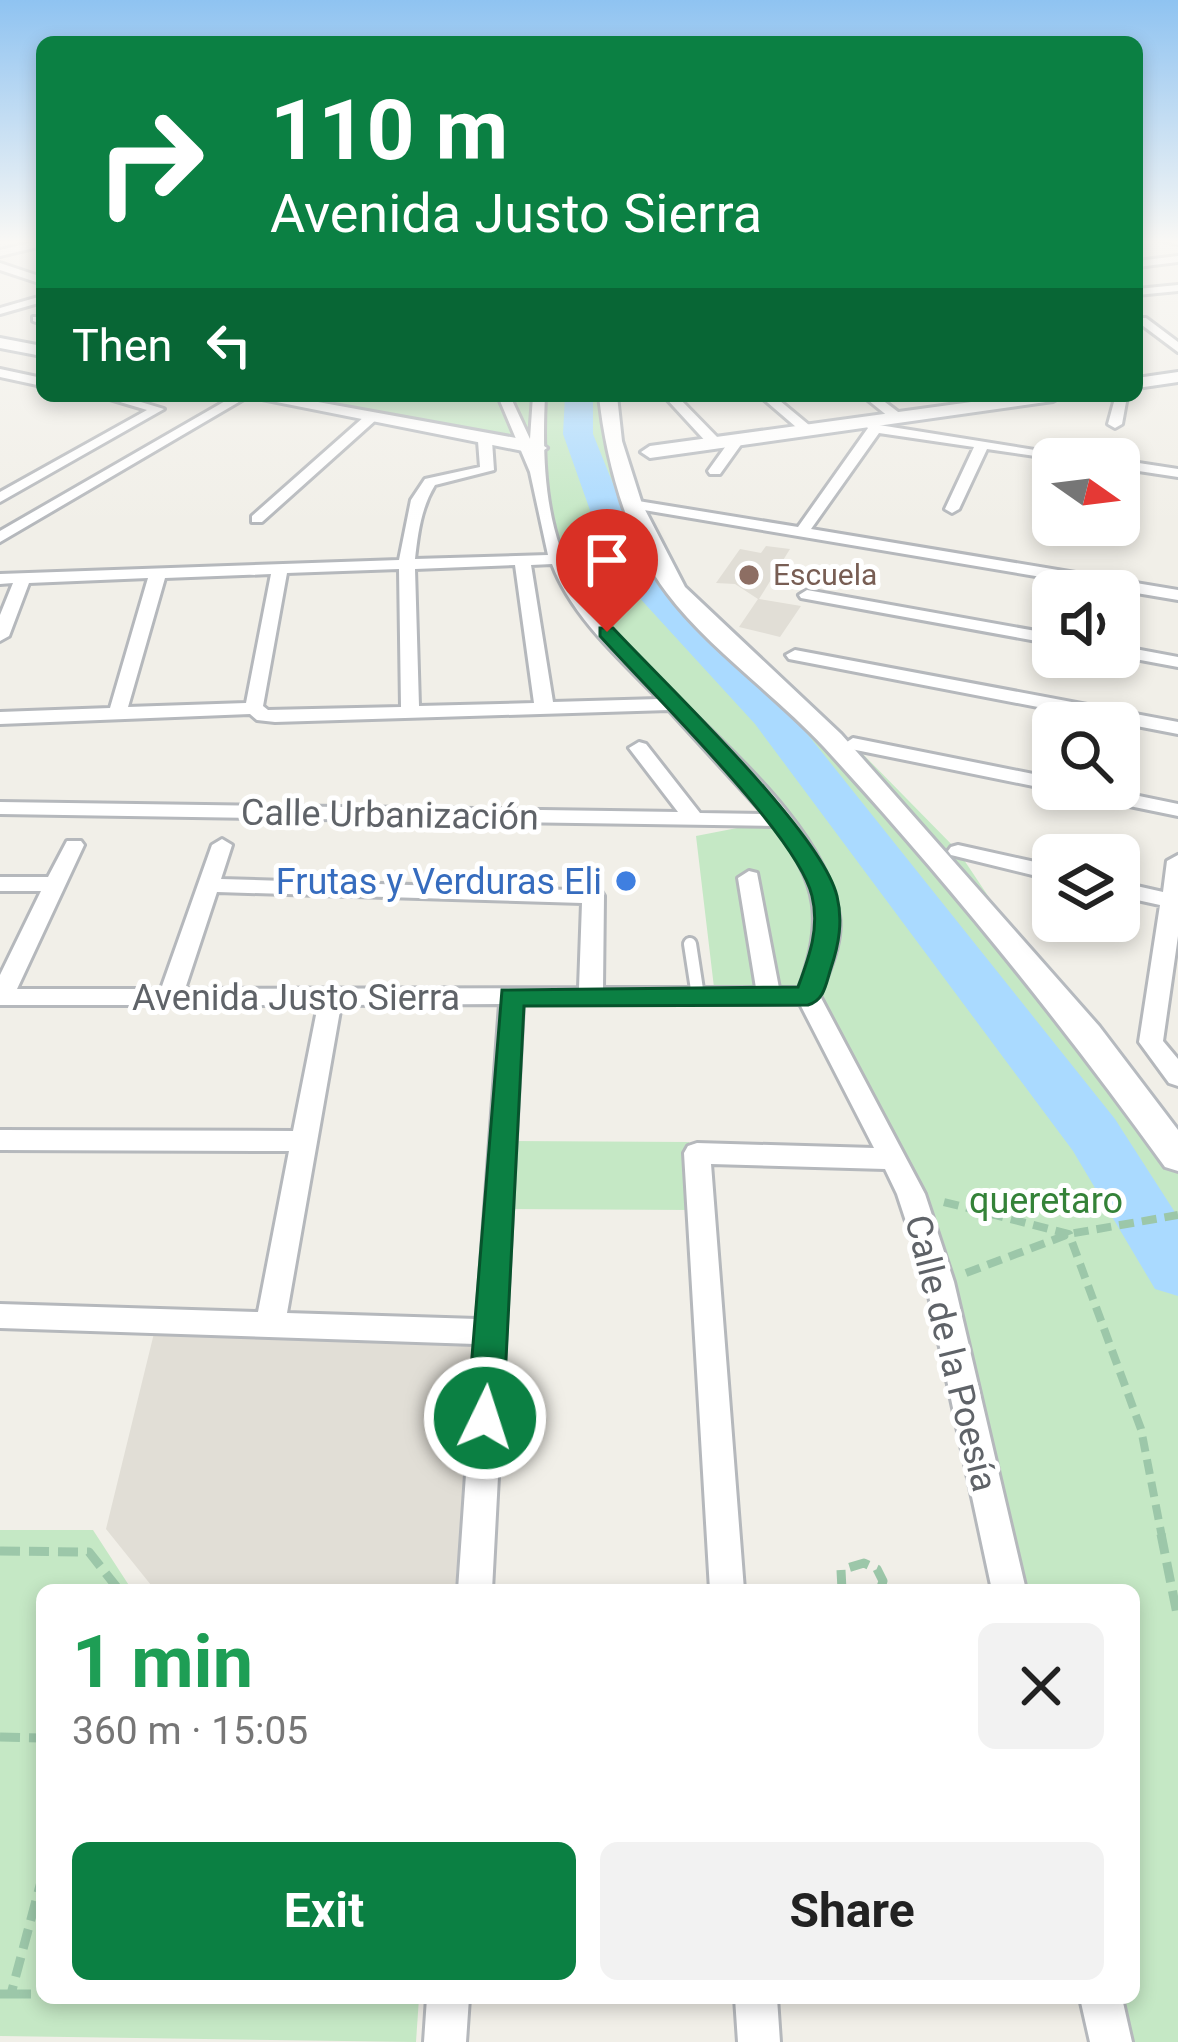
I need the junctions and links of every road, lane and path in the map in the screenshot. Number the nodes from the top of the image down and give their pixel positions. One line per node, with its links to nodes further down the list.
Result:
1 (0, 343): 2 (main road)
2 (36, 350)
3 (0, 373): 5 (street)
4 (1176, 378): 6 (main road)
5 (36, 381)
6 (1143, 381)
7 (146, 402): 33 (street)
8 (233, 402): 38 (street)
9 (287, 402): 18 (main road)
10 (507, 402): 29 (street)
11 (538, 402): 29 (street)
12 (609, 402): 34 (main road)
13 (676, 402): 25 (street)
14 (773, 402): 22 (street)
15 (877, 402): 19 (street)
16 (973, 402): 19 (main road)
17 (1120, 402): 20 (street)
18 (370, 418): 24 (main road); 36 (street)
19 (899, 418): 21 (main road)
20 (1115, 424)
21 (872, 425): 22 (main road); 26 (street); 37 (street)
22 (808, 430): 23 (main road)
23 (738, 439): 25 (main road); 31 (street)
24 (485, 441): 29 (main road); 41 (street)
25 (714, 442): 27 (main road)
26 (982, 445): 28 (street); 35 (street)
27 (650, 452)
28 (1032, 452)
29 (532, 454): 39 (street)
30 (1140, 467): 32 (street)
31 (715, 471)
32 (1178, 473)
33 (0, 498)
34 (632, 505): 37 (street); 91 (main road)
35 (952, 509)
36 (257, 519)
37 (802, 532): 46 (street)
38 (0, 537)
39 (557, 559): 40 (street); 53 (street)
40 (522, 560): 41 (street); 54 (street)
41 (408, 565): 42 (street); 56 (street)
42 (280, 569): 43 (street); 55 (street)
43 (158, 573): 44 (street); 57 (street)
44 (23, 578): 45 (street); 49 (street)
45 (0, 579)
46 (1178, 595)
47 (806, 596): 48 (street)
48 (1032, 635)
49 (0, 636)
50 (795, 655): 59 (street)
51 (1140, 655): 52 (street)
52 (1178, 662)
53 (676, 704): 54 (street); 67 (street)
54 (544, 706): 56 (street)
55 (254, 708): 56 (street); 57 (street)
56 (410, 710)
57 (118, 712): 58 (street)
58 (0, 718)
59 (1178, 728)
60 (854, 744): 62 (street)
61 (639, 748): 66 (street)
62 (1032, 780)
63 (1140, 802): 65 (street)
64 (0, 808): 66 (street, Calle Urbanización)
65 (1178, 810)
66 (694, 819): 67 (street, Calle Urbanización)
67 (779, 820): 83 (street)
68 (74, 845): 75 (street)
69 (222, 845): 76 (street)
70 (958, 851): 72 (street)
71 (1178, 861): 78 (street)
72 (1032, 868)
73 (749, 878): 82 (street)
74 (0, 884): 75 (street)
75 (55, 884): 87 (street)
76 (209, 886): 80 (street); 84 (street)
77 (1140, 894): 78 (street)
78 (1172, 901): 88 (street)
79 (691, 944): 81 (lane)
80 (591, 996): 81 (street, Avenida Justo Sierra); 86 (street, Avenida Justo Sierra)
81 (698, 996): 82 (street, Avenida Justo Sierra)
82 (770, 996): 83 (street, Avenida Justo Sierra)
83 (808, 996): 92 (street, Calle de la Poesía)
84 (170, 997): 85 (street, Avenida Justo Sierra); 87 (street, Avenida Justo Sierra)
85 (331, 997): 86 (street, Avenida Justo Sierra); 90 (street)
86 (512, 997): 99 (street)
87 (0, 998)
88 (1178, 1077)
89 (0, 1140): 90 (street)
90 (303, 1142): 98 (street)
91 (1178, 1157)
92 (895, 1159): 93 (street, Calle de la Poesía); 103 (street)
93 (911, 1194): 95 (path); 96 (street, Calle de la Poesía)
94 (1178, 1215): 95 (path)
95 (1074, 1233): 96 (path); 107 (path)
96 (940, 1282): 106 (street, Calle de la Poesía)
97 (0, 1316): 98 (street)
98 (270, 1325): 99 (street)
99 (490, 1331): 102 (street)
100 (0, 1551): 101 (path)
101 (114, 1584)
102 (475, 1584)
103 (727, 1584)
104 (842, 1584): 105 (path)
105 (882, 1584)
106 (1008, 1584)
107 (1178, 1619)
108 (0, 1737): 109 (path)
109 (36, 1738)
110 (36, 1897): 111 (path)
111 (5, 1994): 112 (path)
112 (36, 1994)
113 (448, 2004): 116 (street)
114 (756, 2004): 117 (street)
115 (1102, 2004): 118 (street)
116 (445, 2042)
117 (759, 2042)
118 (1111, 2042)

